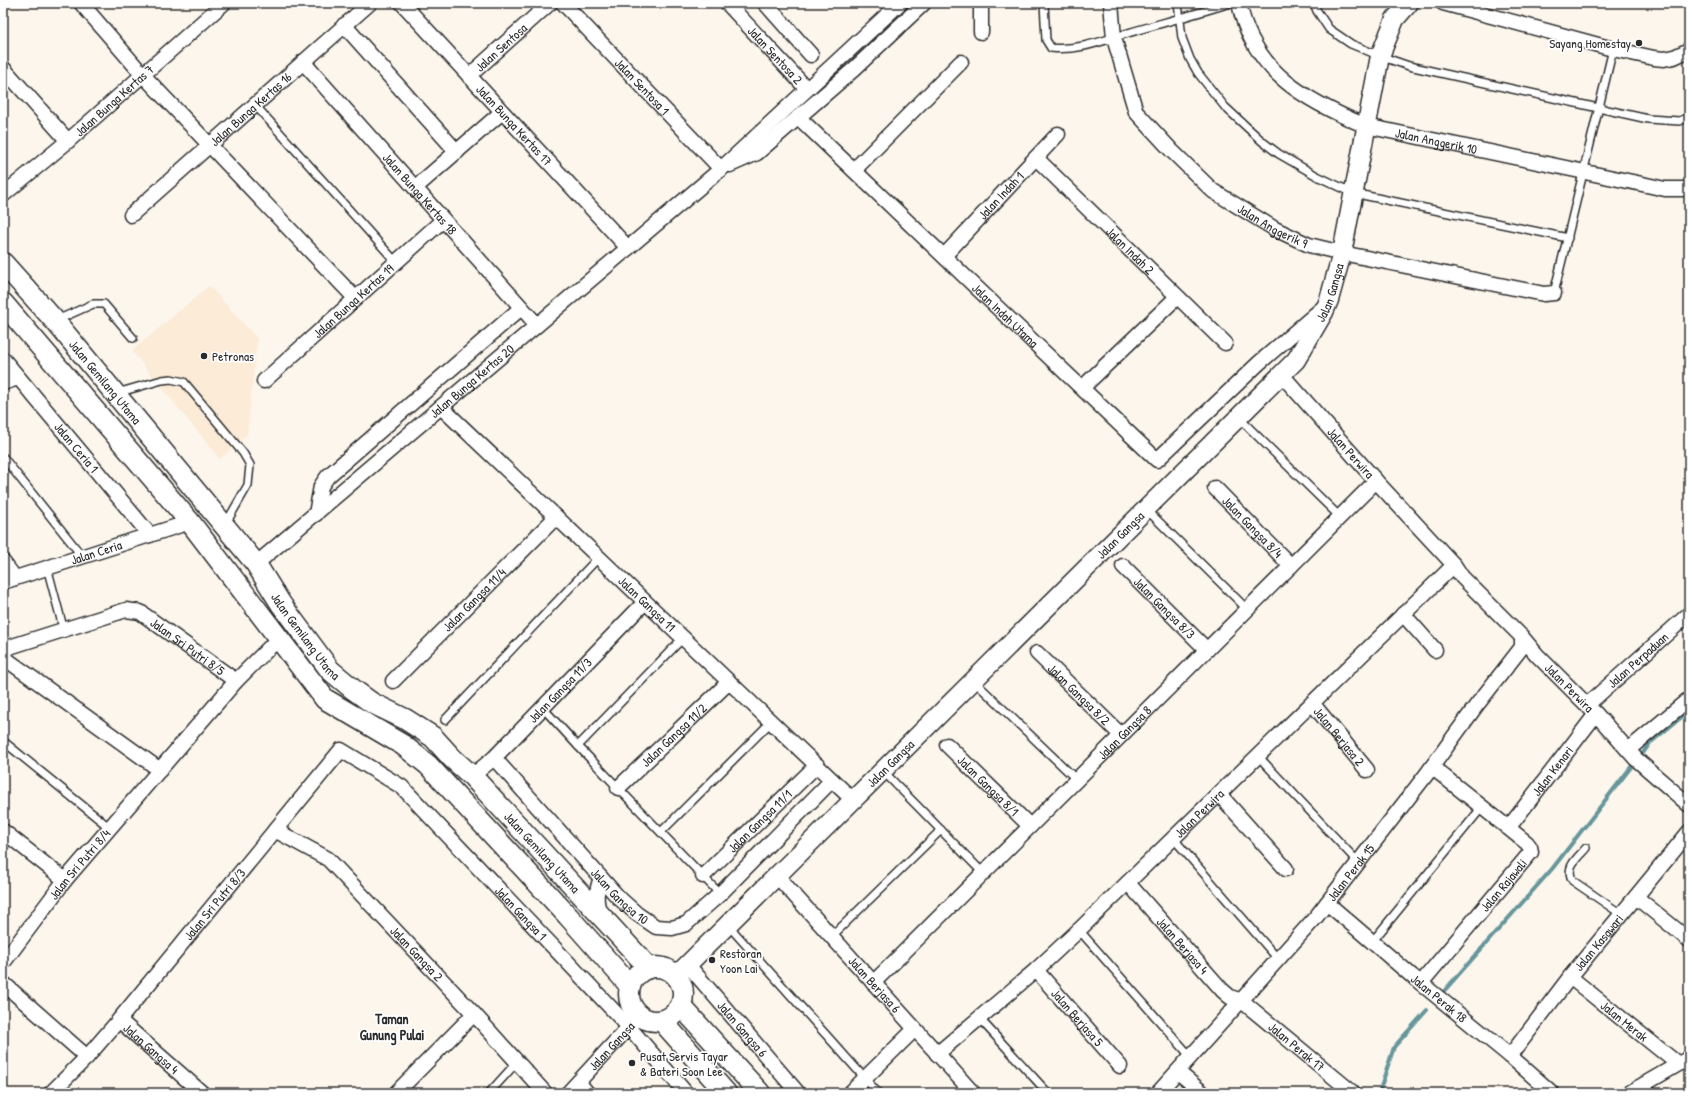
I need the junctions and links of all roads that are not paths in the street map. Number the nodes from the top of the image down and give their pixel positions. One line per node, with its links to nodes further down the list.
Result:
1 (81, 3): 31 (street)
2 (370, 3): 21 (street, Jalan Bunga Kertas 16)
3 (402, 3): 32 (street, Jalan Bunga Kertas 17)
4 (550, 3): 32 (street, Jalan Sentosa)
5 (563, 3): 45 (street, Jalan Sentosa 1)
6 (727, 3): 33 (street, Jalan Sentosa 2)
7 (765, 3): 26 (street)
8 (899, 3): 33 (street)
9 (924, 3): 37 (street)
10 (981, 3): 22 (street)
11 (1044, 3): 23 (lane)
12 (1111, 3): 23 (street, Jalan Anggerik 9)
13 (1178, 3): 20 (lane)
14 (1230, 3): 20 (lane)
15 (1239, 3): 39 (street, Jalan Anggerik 10)
16 (1314, 3): 27 (lane)
17 (1443, 3): 24 (street)
18 (1406, 4): 27 (street, Jalan Gangsa)
19 (218, 5): 31 (street, Jalan Bunga Kertas 7)
20 (1179, 19): 23 (lane); 50 (lane)
21 (344, 26): 28 (street, Jalan Bunga Kertas 16); 43 (street)
22 (980, 32)
23 (1114, 38): 56 (street, Jalan Anggerik 9)
24 (1613, 49): 25 (street); 35 (lane)
25 (1689, 50)
26 (811, 55)
27 (1380, 56): 35 (lane); 39 (street, Jalan Gangsa)
28 (303, 62): 34 (street, Jalan Bunga Kertas 16); 48 (street, Jalan Bunga Kertas 18)
29 (961, 62): 46 (street)
30 (3, 68): 41 (street)
31 (143, 75): 41 (street, Jalan Bunga Kertas 7); 42 (street)
32 (469, 76): 36 (street, Jalan Bunga Kertas 17)
33 (807, 89): 45 (street)
34 (255, 105): 42 (street, Jalan Bunga Kertas 16); 58 (lane)
35 (1599, 108): 38 (lane); 47 (lane)
36 (502, 112): 43 (street); 55 (street, Jalan Bunga Kertas 17)
37 (798, 117): 45 (street); 46 (street, Jalan Indah Utama)
38 (1689, 117)
39 (1366, 126): 47 (street, Jalan Anggerik 10); 50 (street, Jalan Gangsa)
40 (1058, 134): 44 (street, Jalan Indah 1)
41 (68, 141): 51 (street, Jalan Bunga Kertas 7)
42 (210, 145): 52 (street, Jalan Bunga Kertas 16); 62 (street)
43 (457, 152): 48 (street)
44 (1036, 158): 57 (street, Jalan Indah 1); 61 (street, Jalan Indah 2)
45 (721, 169): 55 (street, Jalan Bunga Kertas 20)
46 (854, 170): 57 (street, Jalan Indah Utama)
47 (1584, 172): 49 (street, Jalan Anggerik 10); 54 (lane)
48 (415, 188): 53 (street, Jalan Bunga Kertas 18)
49 (1689, 189)
50 (1353, 193): 54 (lane); 56 (street, Jalan Gangsa)
51 (3, 195)
52 (131, 214)
53 (443, 220): 58 (street, Jalan Bunga Kertas 19); 65 (street, Jalan Bunga Kertas 18)
54 (1568, 238): 60 (lane)
55 (628, 248): 67 (street, Jalan Bunga Kertas 20)
56 (1342, 254): 60 (street, Jalan Anggerik 9); 64 (street, Jalan Gangsa)
57 (944, 256): 75 (street, Jalan Indah Utama)
58 (396, 262): 62 (street, Jalan Bunga Kertas 19)
59 (3, 263): 66 (main road, Jalan Gemilang Utama)
60 (1554, 293)
61 (1177, 297): 69 (street, Jalan Indah 2); 75 (street)
62 (355, 298): 73 (street, Jalan Bunga Kertas 19)
63 (3, 303): 86 (main road, Jalan Gemilang Utama)
64 (1327, 305): 71 (street, Jalan Gangsa); 75 (street, Jalan Indah Utama)
65 (521, 308): 67 (street, Jalan Bunga Kertas 18); 83 (street, Jalan Bunga Kertas 20)
66 (55, 321): 68 (lane); 76 (main road, Jalan Gemilang Utama)
67 (537, 325): 77 (street, Jalan Bunga Kertas 20)
68 (133, 338)
69 (1225, 343)
70 (3, 359): 72 (street, Jalan Ceria 1)
71 (1282, 375): 78 (street, Jalan Gangsa); 80 (street, Jalan Perwira)
72 (18, 378): 74 (street); 88 (street, Jalan Ceria 1)
73 (264, 381)
74 (3, 383)
75 (1082, 388)
76 (115, 394): 87 (main road, Jalan Gemilang Utama); 87 (lane)
77 (440, 407): 83 (street, Jalan Bunga Kertas 20); 84 (street, Jalan Gangsa 11)
78 (1239, 418): 82 (street, Jalan Gangsa); 85 (lane)
79 (3, 457): 89 (lane)
80 (1376, 482): 85 (street, Jalan Gangsa 8); 93 (street, Jalan Perwira)
81 (1214, 488): 95 (street, Jalan Gangsa 8/4)
82 (1146, 510): 99 (lane); 113 (street, Jalan Gangsa)
83 (316, 514): 92 (street, Jalan Bunga Kertas 20)
84 (556, 517): 90 (street, Jalan Gangsa 11); 112 (street, Jalan Gangsa 11/4)
85 (1340, 518): 95 (street, Jalan Gangsa 8)
86 (190, 522): 88 (street, Jalan Ceria); 105 (main road, Jalan Gemilang Utama)
87 (225, 526): 92 (main road, Jalan Gemilang Utama)
88 (150, 535): 89 (street, Jalan Ceria)
89 (82, 556): 96 (street, Jalan Ceria)
90 (598, 558): 98 (street, Jalan Gangsa 11); 119 (lane)
91 (3, 562): 97 (street)
92 (256, 564): 134 (main road, Jalan Gemilang Utama)
93 (1454, 565): 100 (street, Jalan Perwira); 103 (street, Jalan Perwira)
94 (1123, 566): 107 (street, Jalan Gangsa 8/3)
95 (1291, 566): 99 (street, Jalan Gangsa 8)
96 (47, 567): 97 (street, Jalan Ceria); 102 (lane)
97 (9, 580)
98 (644, 602): 104 (street, Jalan Gangsa 11); 117 (street, Jalan Gangsa 11/3)
99 (1248, 610): 107 (street, Jalan Gangsa 8)
100 (1403, 614): 108 (street); 116 (street, Jalan Perwira)
101 (1689, 614): 118 (street, Jalan Perpaduan)
102 (64, 631): 106 (street); 111 (street, Jalan Sri Putri 8/5)
103 (1522, 637): 118 (street, Jalan Perwira); 130 (street, Jalan Perak 15)
104 (683, 638): 114 (street, Jalan Gangsa 11); 124 (lane)
105 (278, 639): 111 (street, Jalan Sri Putri 8/4); 179 (main road, Jalan Gemilang Utama)
106 (3, 649)
107 (1207, 650): 121 (street, Jalan Gangsa 8)
108 (1435, 650)
109 (1037, 652): 121 (street, Jalan Gangsa 8/2)
110 (3, 657): 131 (street)
111 (236, 680): 131 (street, Jalan Sri Putri 8/4)
112 (393, 681)
113 (974, 681): 133 (street, Jalan Gangsa); 136 (lane)
114 (729, 682): 120 (street, Jalan Gangsa 11); 137 (street, Jalan Gangsa 11/2)
115 (1689, 699): 128 (street)
116 (1312, 703): 126 (street, Jalan Perwira); 132 (street, Jalan Berjasa 2)
117 (542, 707): 124 (lane); 127 (street, Jalan Gangsa 11/3)
118 (1591, 710): 128 (street, Jalan Perwira); 143 (street, Jalan Kenari)
119 (445, 720)
120 (771, 722): 129 (street, Jalan Gangsa 11); 148 (lane)
121 (1122, 735): 136 (street, Jalan Gangsa 8)
122 (3, 741): 144 (lane)
123 (947, 745): 142 (street, Jalan Gangsa 8/1)
124 (578, 746): 137 (lane)
125 (341, 750): 145 (street, Jalan Sri Putri 8/3); 186 (street, Jalan Gangsa 1)
126 (1258, 756): 138 (street, Jalan Perwira); 152 (lane)
127 (494, 758): 134 (street, Jalan Gangsa 11/3); 157 (street, Jalan Gangsa 10)
128 (1637, 759): 140 (street, Jalan Perwira)
129 (817, 766): 135 (street, Jalan Gangsa 11); 155 (street, Jalan Gangsa 11/1)
130 (1432, 767): 141 (street, Jalan Rajawali); 152 (street, Jalan Perak 15)
131 (160, 770): 144 (street, Jalan Sri Putri 8/4)
132 (1367, 770)
133 (883, 771): 139 (street, Jalan Gangsa); 146 (lane)
134 (472, 776): 164 (main road, Jalan Gemilang Utama)
135 (832, 780): 139 (street, Jalan Gangsa 11); 160 (street, Jalan Gangsa 10)
136 (1077, 780): 142 (street, Jalan Gangsa 8)
137 (618, 788): 148 (lane)
138 (1219, 794): 150 (street, Jalan Perwira); 153 (street)
139 (853, 800): 156 (street, Jalan Gangsa)
140 (1687, 801)
141 (1483, 806): 143 (street, Jalan Rajawali); 169 (lane)
142 (1030, 826): 154 (street, Jalan Gangsa 8)
143 (1509, 827): 178 (street, Jalan Rajawali)
144 (110, 828): 158 (street, Jalan Sri Putri 8/4)
145 (275, 830): 182 (street, Jalan Gangsa 2); 184 (street, Jalan Sri Putri 8/3)
146 (941, 830): 154 (lane); 167 (lane)
147 (3, 831): 158 (street)
148 (661, 832): 155 (lane)
149 (1689, 832): 161 (street, Jalan Kasawari)
150 (1173, 838): 159 (street, Jalan Perwira); 170 (lane)
151 (1586, 848): 163 (lane)
152 (1358, 862): 162 (street, Jalan Perak 15)
153 (1286, 869)
154 (983, 873): 176 (street, Jalan Gangsa 8)
155 (703, 876): 160 (lane)
156 (777, 876): 165 (street, Jalan Gangsa); 167 (street, Jalan Berjasa 6)
157 (601, 878): 160 (street, Jalan Gangsa 10); 164 (street)
158 (65, 880): 171 (street, Jalan Sri Putri 8/4)
159 (1128, 883): 166 (street, Jalan Perwira); 180 (street, Jalan Berjasa 4)
160 (720, 894)
161 (1636, 897): 163 (street, Jalan Kasawari); 168 (street)
162 (1327, 903): 169 (street, Jalan Perak 18); 170 (street, Jalan Perak 15)
163 (1621, 914): 175 (street, Jalan Kasawari)
164 (601, 916): 172 (main road, Jalan Gemilang Utama)
165 (728, 925): 174 (street, Jalan Gangsa); 196 (lane)
166 (1079, 930): 173 (street, Jalan Perwira); 191 (lane)
167 (831, 936): 176 (street, Jalan Berjasa 6)
168 (1689, 940)
169 (1372, 942): 178 (street, Jalan Perak 18)
170 (1278, 959): 180 (street, Jalan Perak 15)
171 (3, 963)
172 (649, 968): 174 (main road); 179 (main road)
173 (1036, 970): 183 (street, Jalan Perwira); 194 (street, Jalan Berjasa 5)
174 (682, 971): 181 (main road); 208 (street, Jalan Gangsa 6)
175 (1570, 977): 189 (street, Jalan Kasawari); 192 (street, Jalan Merak)
176 (873, 982): 187 (street, Jalan Berjasa 6)
177 (3, 983): 190 (street)
178 (1421, 983): 189 (street, Jalan Perak 18)
179 (630, 986): 186 (main road)
180 (1242, 1000): 191 (street, Jalan Perak 15); 215 (street, Jalan Perak 17)
181 (681, 1006): 185 (main road); 207 (main road)
182 (474, 1014): 193 (street, Jalan Gangsa 2); 200 (street)
183 (979, 1018): 188 (street, Jalan Perwira); 212 (lane)
184 (119, 1020): 190 (street, Jalan Sri Putri 8/3); 199 (street, Jalan Gangsa 4)
185 (662, 1021): 186 (main road); 206 (main road)
186 (634, 1022): 197 (street, Jalan Gangsa); 205 (street, Jalan Gangsa 1)
187 (915, 1029): 188 (street, Jalan Berjasa 6); 196 (street)
188 (937, 1054): 211 (street, Jalan Berjasa 6)
189 (1510, 1056): 216 (street, Jalan Perak 18)
190 (87, 1057): 198 (street, Jalan Sri Putri 8/3)
191 (1191, 1057): 195 (street, Jalan Perak 15)
192 (1684, 1061): 217 (street)
193 (517, 1062): 201 (lane); 202 (street, Jalan Gangsa 2)
194 (1120, 1066)
195 (1178, 1072): 213 (street, Jalan Perak 15); 214 (street)
196 (866, 1078): 209 (street); 210 (lane)
197 (580, 1079): 203 (street, Jalan Gangsa); 204 (lane)
198 (51, 1093)
199 (202, 1093)
200 (396, 1093)
201 (489, 1093)
202 (545, 1093)
203 (568, 1093)
204 (592, 1093)
205 (686, 1093)
206 (726, 1093)
207 (760, 1093)
208 (798, 1093)
209 (850, 1093)
210 (878, 1093)
211 (973, 1093)
212 (1048, 1093)
213 (1158, 1093)
214 (1203, 1093)
215 (1353, 1093)
216 (1552, 1093)
217 (1629, 1093)

